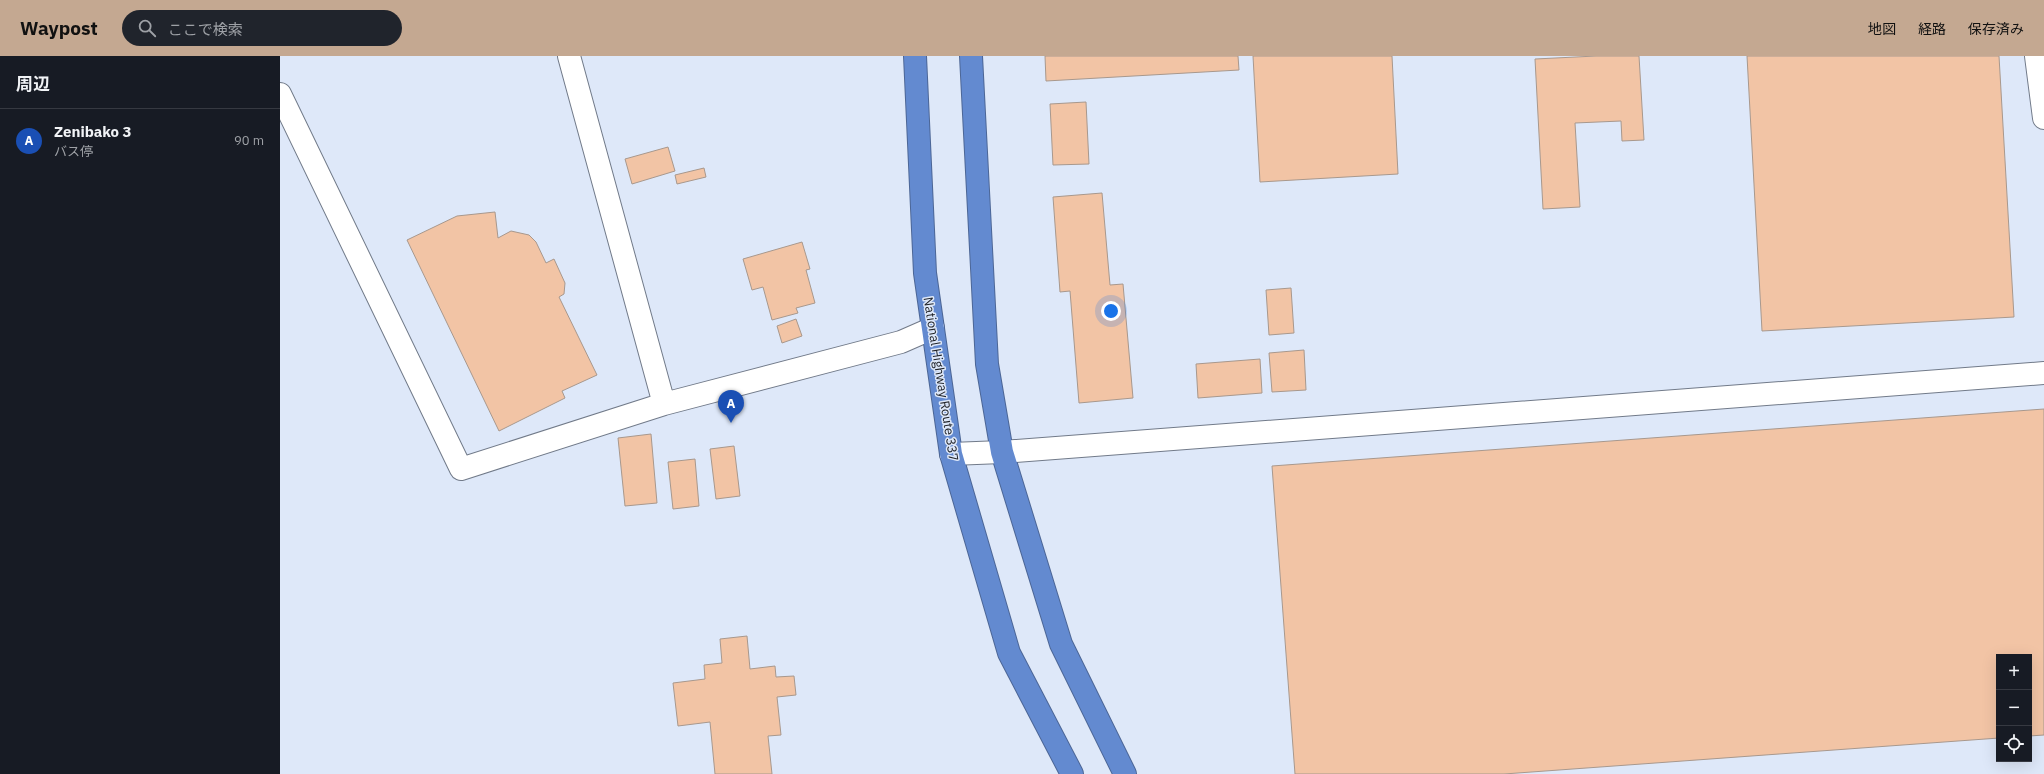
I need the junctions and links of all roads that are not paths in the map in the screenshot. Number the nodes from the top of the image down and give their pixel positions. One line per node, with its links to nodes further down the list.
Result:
1 (569, 56): 9 (street)
2 (916, 56): 7 (highway, National Highway Route 337)
3 (971, 56): 10 (highway)
4 (2036, 56): 6 (street)
5 (280, 94): 9 (street)
6 (2044, 118)
7 (933, 328): 9 (street); 11 (highway, National Highway Route 337)
8 (2044, 373): 10 (street)
9 (664, 404)
10 (1002, 452): 11 (street); 13 (highway)
11 (951, 454): 12 (highway, National Highway Route 337)
12 (1072, 774)
13 (1125, 774)

